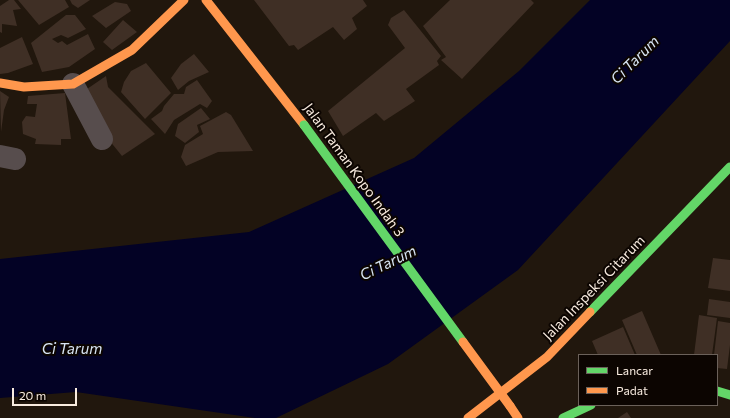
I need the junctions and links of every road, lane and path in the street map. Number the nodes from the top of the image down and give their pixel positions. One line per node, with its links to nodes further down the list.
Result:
1 (184, 0): 4 (street)
2 (206, 0): 11 (street, Jalan Taman Kopo Indah 3, bridge)
3 (0, 83): 4 (street)
4 (74, 84): 5 (street)
5 (102, 139)
6 (730, 167): 10 (street, Jalan Inspeksi Citarum)
7 (718, 392): 8 (street)
8 (730, 395)
9 (589, 406): 12 (street); 13 (street)
10 (468, 418)
11 (518, 418)
12 (563, 418)
13 (583, 418)

